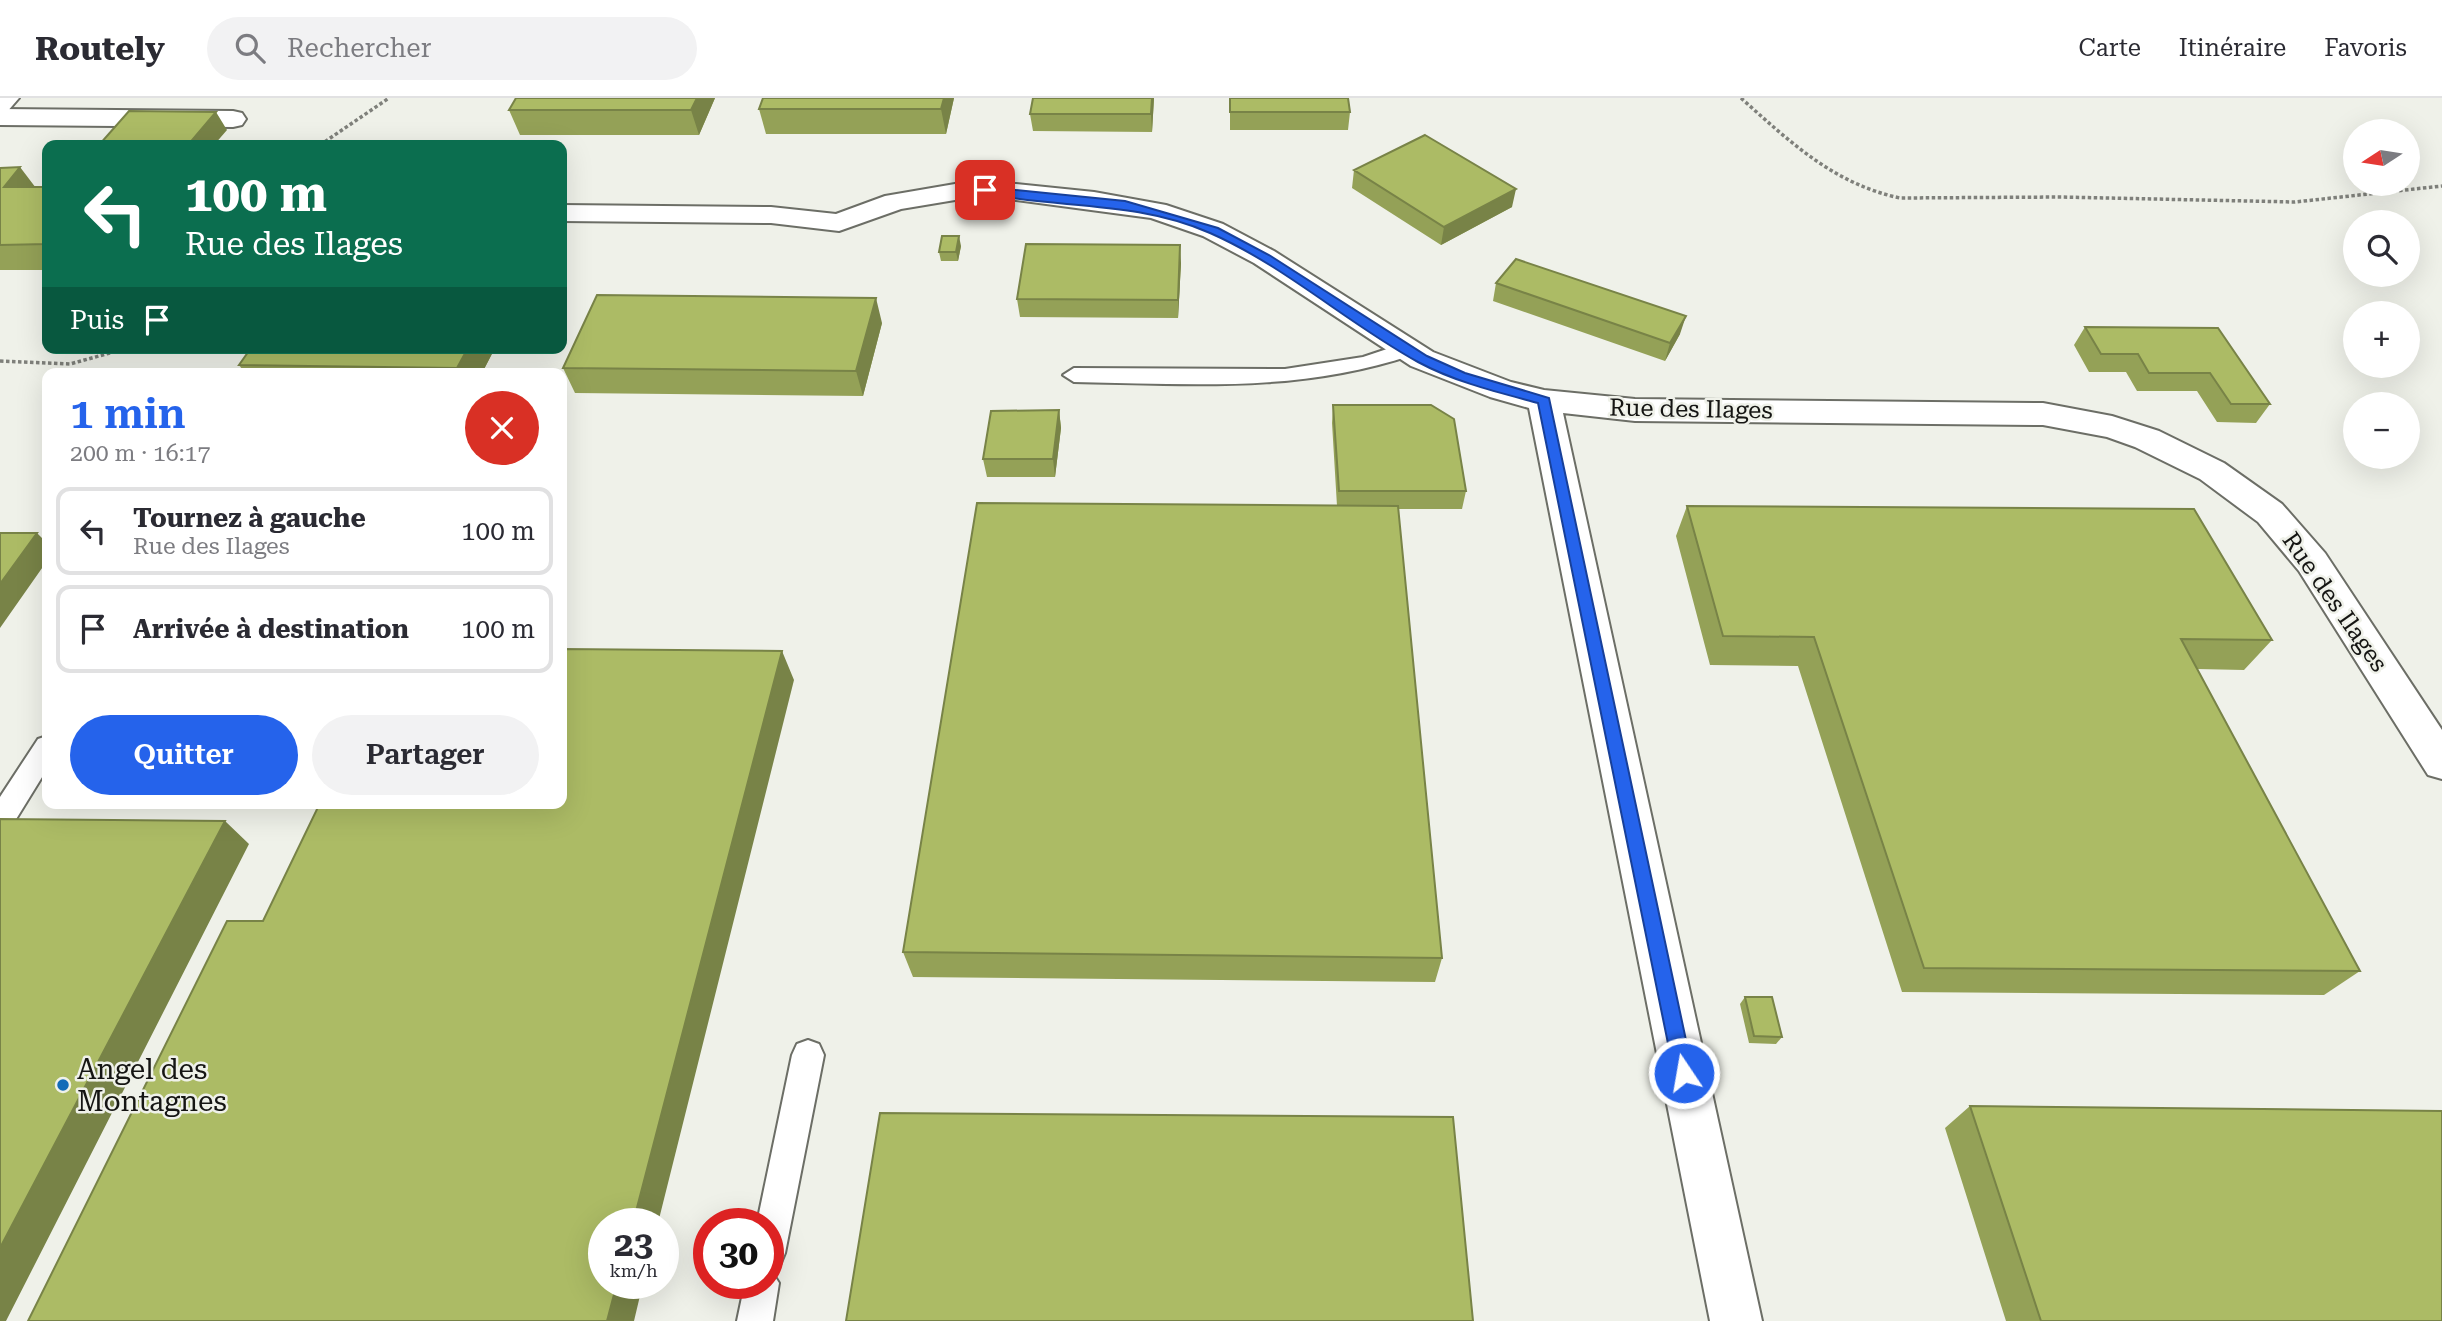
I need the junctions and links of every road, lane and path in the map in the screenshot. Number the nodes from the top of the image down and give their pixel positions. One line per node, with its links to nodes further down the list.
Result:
1 (10, 98): 4 (lane)
2 (389, 98): 7 (path)
3 (1741, 98): 8 (path)
4 (0, 109)
5 (0, 117): 6 (street)
6 (233, 119)
7 (327, 140)
8 (2442, 186)
9 (567, 213): 10 (street, Rue des Ilages)
10 (1405, 350): 13 (lane); 14 (street, Rue des Ilages)
11 (106, 354): 12 (path)
12 (0, 361)
13 (1074, 375)
14 (1544, 401): 16 (street, Rue des Ilages); 22 (street)
15 (42, 755): 17 (lane)
16 (2442, 763)
17 (0, 821)
18 (808, 1055): 19 (lane)
19 (777, 1208)
20 (759, 1299): 21 (lane)
21 (755, 1321)
22 (1735, 1321)

